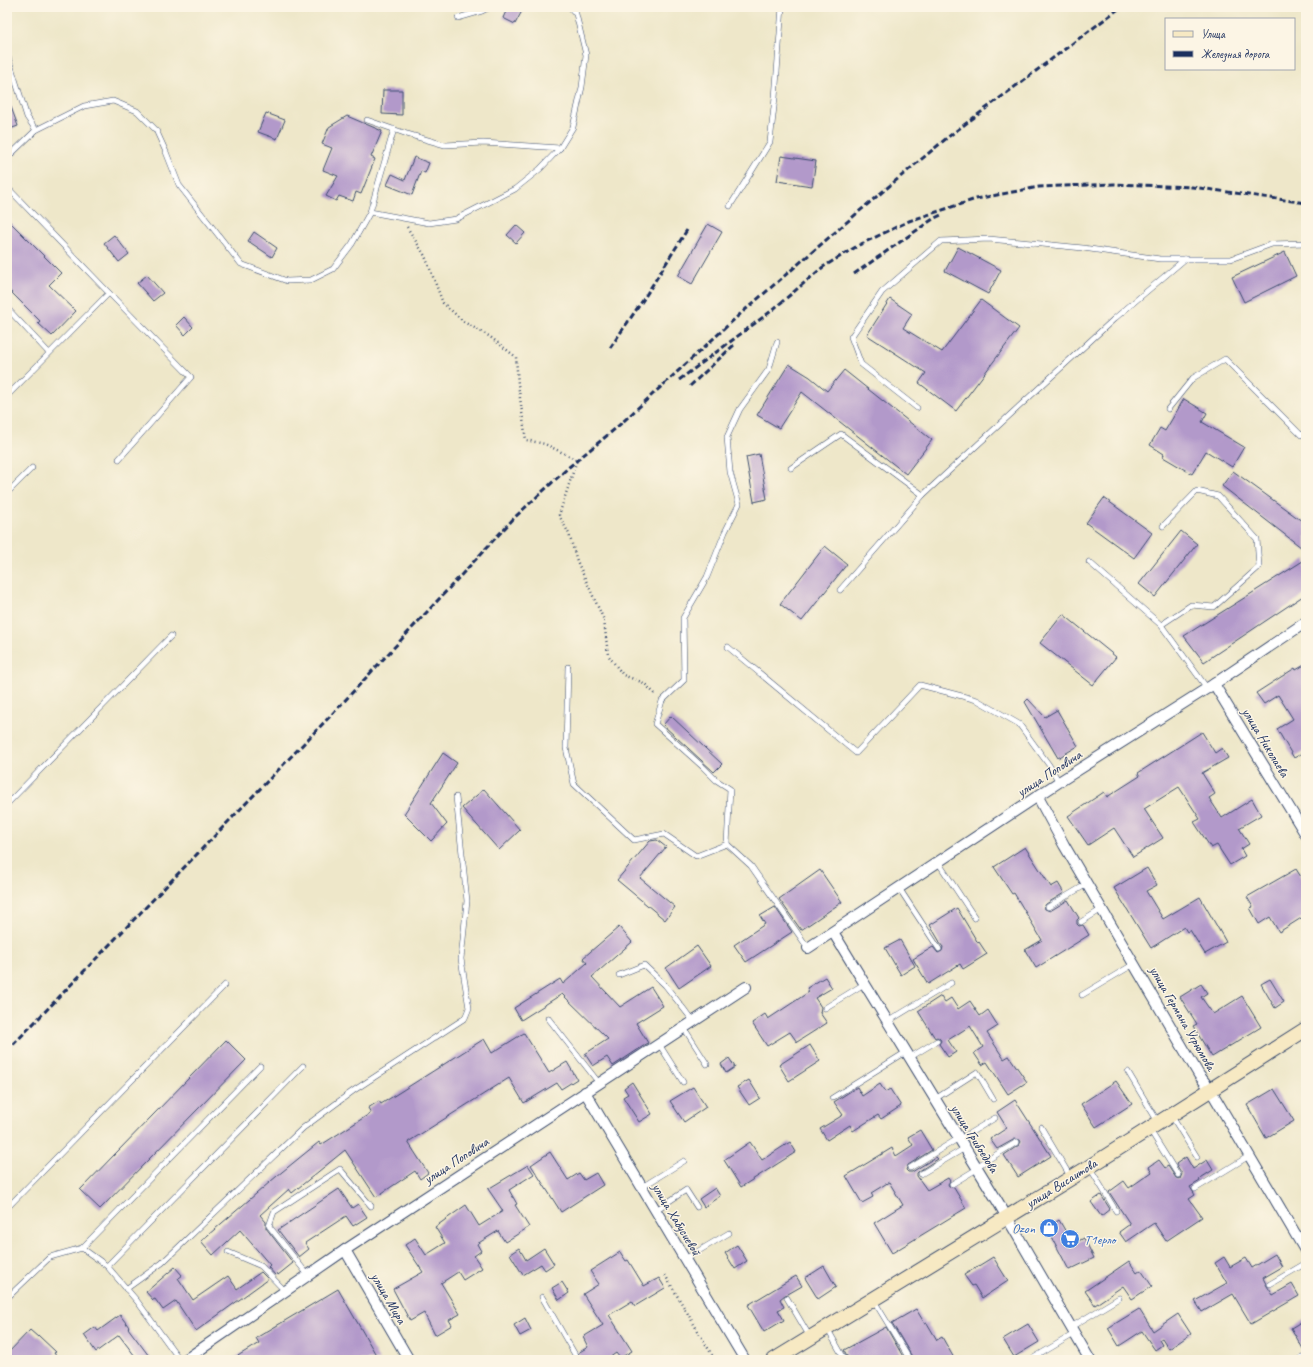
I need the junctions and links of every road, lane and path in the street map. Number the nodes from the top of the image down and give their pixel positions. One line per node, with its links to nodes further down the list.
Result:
1 (490, 7): 4 (lane)
2 (570, 7): 9 (lane)
3 (782, 7): 12 (lane)
4 (458, 18)
5 (7, 54): 8 (lane)
6 (367, 120): 7 (lane)
7 (394, 129): 9 (lane); 13 (lane)
8 (36, 130): 10 (lane); 13 (lane)
9 (560, 148): 14 (lane)
10 (7, 158)
11 (7, 187): 17 (lane)
12 (730, 206)
13 (370, 212): 14 (lane)
14 (401, 218): 39 (path)
15 (1306, 243): 16 (lane)
16 (1185, 259): 22 (lane); 29 (lane)
17 (109, 293): 20 (lane); 25 (lane)
18 (7, 308): 20 (lane)
19 (777, 342): 39 (lane)
20 (49, 353): 21 (lane)
21 (7, 396)
22 (917, 408)
23 (1168, 409): 24 (lane)
24 (1306, 433)
25 (119, 459)
26 (32, 468): 28 (lane)
27 (791, 468): 29 (lane)
28 (7, 493)
29 (923, 495): 32 (lane)
30 (1163, 526): 34 (lane)
31 (1089, 562): 34 (lane)
32 (840, 590)
33 (1306, 622): 38 (street, улица Поповича)
34 (1161, 625): 38 (lane)
35 (171, 636): 43 (lane)
36 (728, 647): 40 (lane)
37 (568, 667): 45 (lane)
38 (1210, 686): 40 (street, улица Поповича); 44 (street, улица Николаева)
39 (662, 701): 45 (lane)
40 (1059, 782): 41 (street, улица Поповича)
41 (1038, 797): 46 (street, улица Поповича); 47 (street, улица Германа Угрюмова)
42 (456, 798): 118 (lane)
43 (7, 804)
44 (1306, 835)
45 (728, 844): 54 (lane)
46 (938, 862): 48 (street, улица Поповича); 51 (lane)
47 (1087, 884): 49 (lane); 50 (street, улица Германа Угрюмова)
48 (899, 888): 53 (street, улица Поповича); 55 (lane)
49 (1048, 907)
50 (1102, 909): 52 (lane); 56 (street, улица Германа Угрюмова)
51 (975, 918)
52 (1081, 922)
53 (833, 932): 54 (street, улица Поповича); 59 (street, улица Грибоедова)
54 (808, 948)
55 (939, 949)
56 (1135, 964): 62 (lane); 78 (street, улица Германа Угрюмова)
57 (619, 975): 65 (lane)
58 (951, 983): 66 (lane)
59 (864, 984): 63 (lane); 66 (street, улица Грибоедова)
60 (225, 985): 103 (lane)
61 (746, 988): 65 (street, улица Поповича)
62 (1082, 995)
63 (825, 1008)
64 (548, 1018): 77 (lane)
65 (694, 1022): 67 (street, улица Поповича)
66 (887, 1022): 71 (street, улица Грибоедова)
67 (684, 1028): 70 (street, улица Поповича); 72 (lane)
68 (1306, 1029): 78 (main road, улица Висаитова)
69 (937, 1041): 71 (lane)
70 (659, 1044): 76 (lane); 77 (street, улица Поповича)
71 (908, 1055): 80 (lane); 81 (street, улица Грибоедова)
72 (707, 1064)
73 (260, 1066): 108 (lane)
74 (302, 1066): 114 (lane)
75 (1128, 1072): 85 (lane)
76 (683, 1082)
77 (599, 1083): 79 (street, улица Поповича)
78 (1210, 1089): 83 (main road, улица Висаитова); 89 (street, улица Германа Угрюмова)
79 (585, 1092): 99 (street, улица Хабусиевой); 109 (street, улица Поповича)
80 (832, 1098)
81 (934, 1099): 82 (lane); 87 (street, улица Грибоедова)
82 (993, 1099)
83 (1171, 1114): 85 (main road, улица Висаитова); 90 (lane)
84 (994, 1118): 87 (lane)
85 (1154, 1125): 92 (main road, улица Висаитова); 96 (lane)
86 (1041, 1127): 97 (lane)
87 (961, 1142): 93 (lane); 94 (street, улица Грибоедова); 95 (lane)
88 (1017, 1142): 94 (lane)
89 (1249, 1156): 100 (lane); 111 (street, улица Германа Угрюмова)
90 (1197, 1157)
91 (684, 1161): 99 (lane)
92 (1089, 1166): 97 (main road, улица Висаитова); 105 (lane)
93 (910, 1168)
94 (977, 1168): 98 (lane); 106 (street, улица Грибоедова)
95 (921, 1174)
96 (1178, 1175)
97 (1071, 1178): 106 (main road, улица Висаитова)
98 (952, 1184)
99 (642, 1187): 104 (street, улица Хабусиевой)
100 (1195, 1189)
101 (371, 1206): 115 (lane)
102 (697, 1207): 104 (lane)
103 (7, 1208)
104 (656, 1210): 112 (street, улица Хабусиевой)
105 (1116, 1211)
106 (1006, 1218): 124 (main road, улица Висаитова); 126 (street, улица Грибоедова)
107 (729, 1233): 112 (lane)
108 (82, 1248): 114 (lane); 121 (lane)
109 (345, 1250): 115 (street, улица Поповича); 130 (street, улица Мира)
110 (228, 1252): 119 (lane)
111 (1306, 1252)
112 (685, 1259): 133 (street, улица Хабусиевой)
113 (1306, 1263): 117 (lane)
114 (107, 1266): 118 (lane)
115 (308, 1275): 119 (street, улица Поповича)
116 (666, 1275): 132 (path)
117 (1270, 1284)
118 (126, 1289): 128 (lane)
119 (285, 1291): 129 (street, улица Поповича)
120 (542, 1297): 131 (lane)
121 (7, 1298)
122 (787, 1298): 127 (lane)
123 (1119, 1298): 126 (lane)
124 (873, 1299): 125 (main road, улица Висаитова); 136 (lane)
125 (827, 1327): 127 (main road, улица Висаитова); 135 (lane)
126 (1072, 1331): 137 (lane); 138 (street, улица Грибоедова)
127 (811, 1338): 134 (main road, улица Висаитова)
128 (180, 1360)
129 (185, 1360)
130 (409, 1360)
131 (578, 1360)
132 (716, 1360)
133 (745, 1360)
134 (774, 1360)
135 (845, 1360)
136 (910, 1360)
137 (1030, 1360)
138 (1090, 1360)

